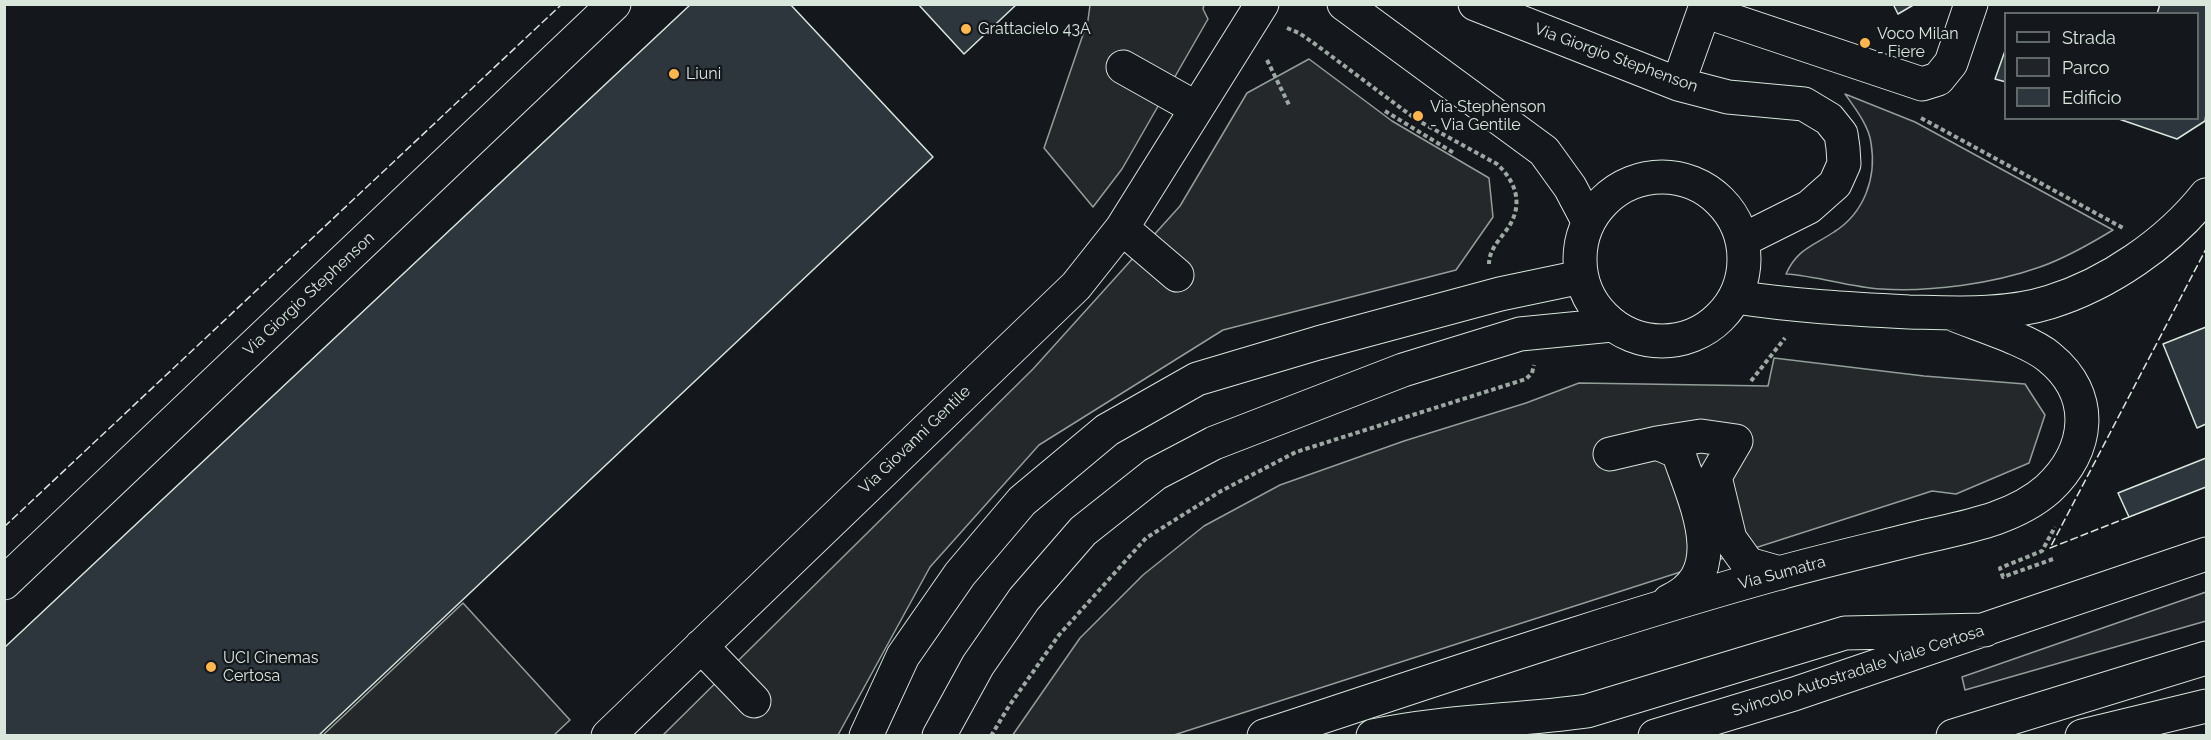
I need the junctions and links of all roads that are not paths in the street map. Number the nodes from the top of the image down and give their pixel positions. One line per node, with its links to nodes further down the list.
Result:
1 (614, 4): 24 (main road, Via Giorgio Stephenson)
2 (1344, 4): 10 (main road)
3 (1475, 4): 7 (main road, Via Giorgio Stephenson)
4 (1971, 4): 7 (main road)
5 (1271, 16): 8 (main road, Via Giovanni Gentile)
6 (1123, 67): 8 (main road)
7 (1678, 84): 12 (main road, Via Giorgio Stephenson)
8 (1196, 108): 11 (main road, Via Giovanni Gentile)
9 (2206, 195): 16 (main road)
10 (1588, 221): 12 (main road); 14 (main road)
11 (1122, 228): 13 (main road); 28 (main road, Via Giovanni Gentile)
12 (1743, 240): 15 (main road)
13 (1177, 275)
14 (1581, 277): 17 (main road); 33 (main road)
15 (1736, 297): 16 (main road); 17 (main road)
16 (1950, 313): 23 (main road, Via Sumatra)
17 (1612, 325): 34 (main road)
18 (1657, 443): 19 (main road); 23 (main road); 26 (main road)
19 (1610, 454)
20 (2206, 534): 25 (main road)
21 (2206, 554): 25 (main road)
22 (2206, 570): 25 (main road)
23 (1780, 573): 26 (main road, Via Sumatra)
24 (4, 583)
25 (2059, 603): 27 (main road, Svincolo Autostradale Viale Certosa)
26 (1646, 612): 35 (main road, Via Sumatra)
27 (1985, 630): 36 (main road); 37 (main road, Svincolo Autostradale Viale Certosa)
28 (701, 646): 30 (main road); 32 (main road, Via Giovanni Gentile)
29 (2206, 658): 38 (main road)
30 (754, 701)
31 (2206, 706): 39 (main road)
32 (608, 735)
33 (866, 735)
34 (939, 735)
35 (1264, 735)
36 (1373, 735)
37 (1655, 735)
38 (1953, 735)
39 (2082, 735)

